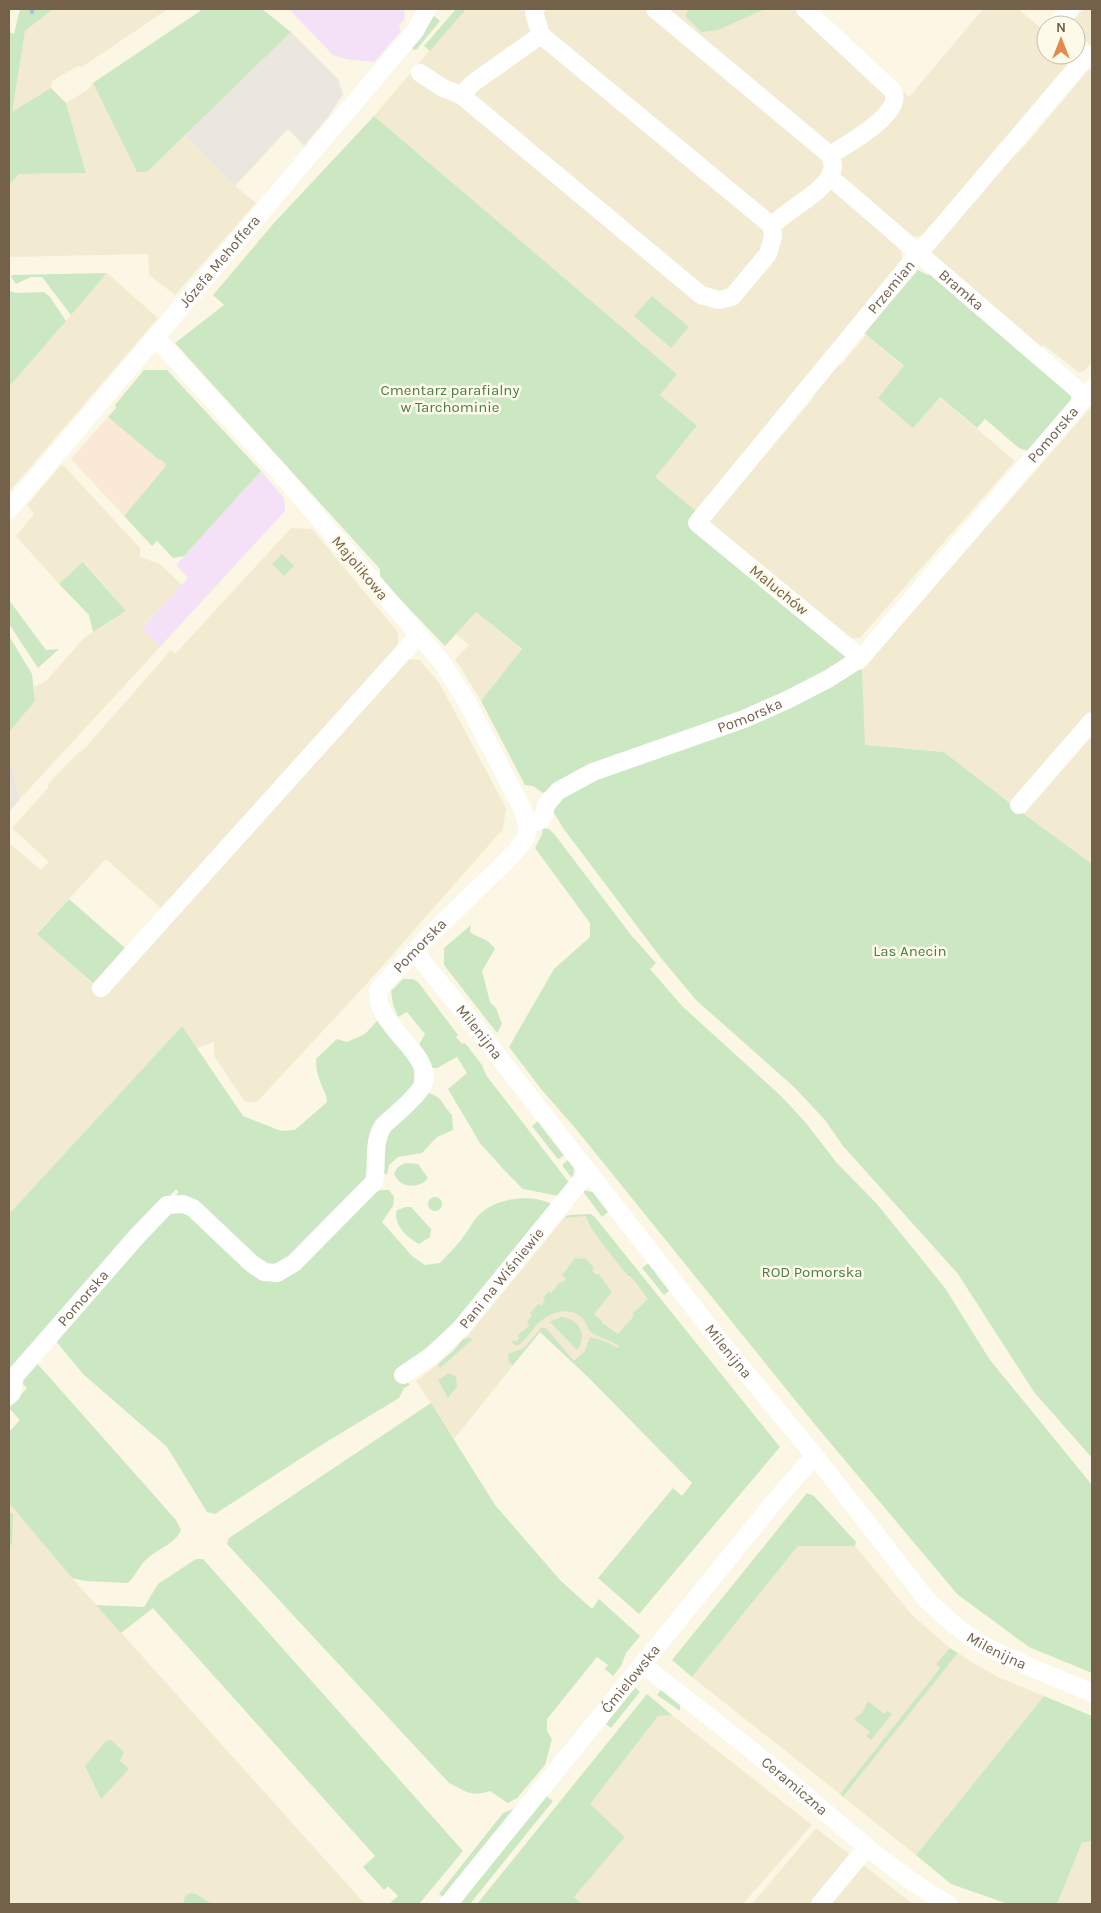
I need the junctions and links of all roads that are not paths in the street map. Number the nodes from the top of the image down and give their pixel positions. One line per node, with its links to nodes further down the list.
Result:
1 (427, 9): 13 (street, Józefa Mehoffera)
2 (536, 9): 5 (street)
3 (805, 9): 9 (street)
4 (660, 10): 9 (street)
5 (541, 35): 8 (street); 11 (street)
6 (1075, 65): 12 (street, Przemian)
7 (420, 73): 8 (street)
8 (461, 95): 11 (street)
9 (830, 155): 11 (street)
10 (837, 183): 12 (street, Bramka)
11 (772, 226)
12 (918, 253): 14 (street, Bramka); 16 (street, Przemian)
13 (155, 337): 15 (street, Józefa Mehoffera); 17 (street, Majolikowa)
14 (1089, 393): 18 (street, Pomorska)
15 (9, 510)
16 (697, 523): 18 (street, Maluchów)
17 (418, 636): 21 (street, Majolikowa); 23 (street)
18 (861, 658): 21 (street, Pomorska)
19 (1092, 721): 20 (street)
20 (1020, 805)
21 (528, 825): 22 (street, Pomorska)
22 (414, 951): 24 (street, Milenijna); 26 (street, Pomorska)
23 (101, 988)
24 (588, 1172): 25 (street, Pani na Wiśniewie); 27 (street, Milenijna)
25 (403, 1375)
26 (9, 1396)
27 (815, 1456): 28 (street, Ćmielowska); 29 (street, Milenijna)
28 (642, 1665): 30 (street, Ceramiczna); 31 (street, Ćmielowska)
29 (1092, 1692)
30 (867, 1847): 32 (street); 33 (street, Ceramiczna)
31 (448, 1904)
32 (820, 1904)
33 (948, 1904)

